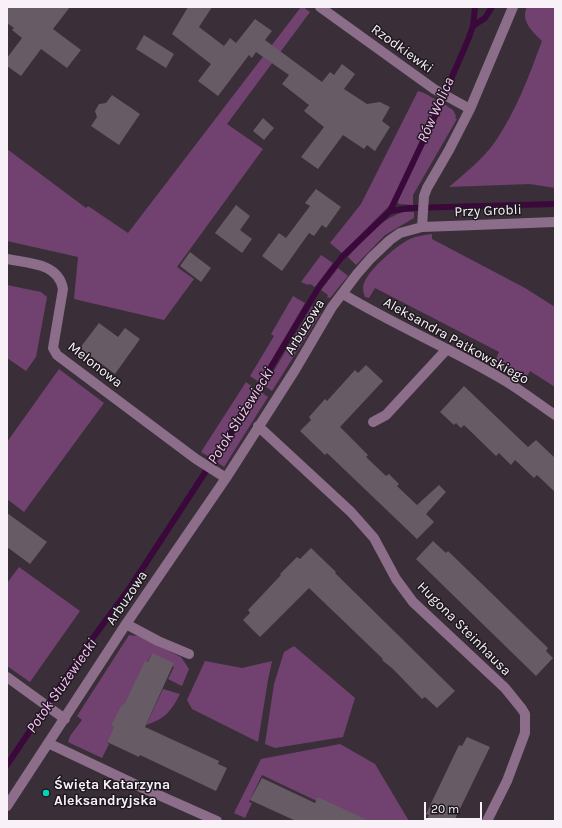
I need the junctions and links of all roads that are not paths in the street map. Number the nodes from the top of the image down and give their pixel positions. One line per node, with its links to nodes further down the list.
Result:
1 (320, 7): 3 (street, Rzodkiewki)
2 (513, 7): 3 (street)
3 (465, 106): 5 (street)
4 (555, 222): 5 (street, Przy Grobli)
5 (422, 224): 7 (street, Arbuzowa)
6 (7, 259): 12 (street, Melonowa)
7 (342, 294): 8 (street, Aleksandra Patkowskiego); 11 (street, Arbuzowa)
8 (447, 349): 9 (street, Aleksandra Patkowskiego); 10 (street)
9 (555, 415)
10 (373, 422)
11 (258, 426): 12 (street, Arbuzowa); 20 (street, Hugona Steinhausa)
12 (223, 476): 13 (street, Arbuzowa)
13 (126, 624): 14 (street); 16 (street, Arbuzowa)
14 (189, 654)
15 (7, 677): 16 (street)
16 (61, 717): 17 (street, Arbuzowa)
17 (48, 743): 18 (street, Arbuzowa); 19 (street)
18 (7, 806)
19 (217, 821)
20 (487, 821)

